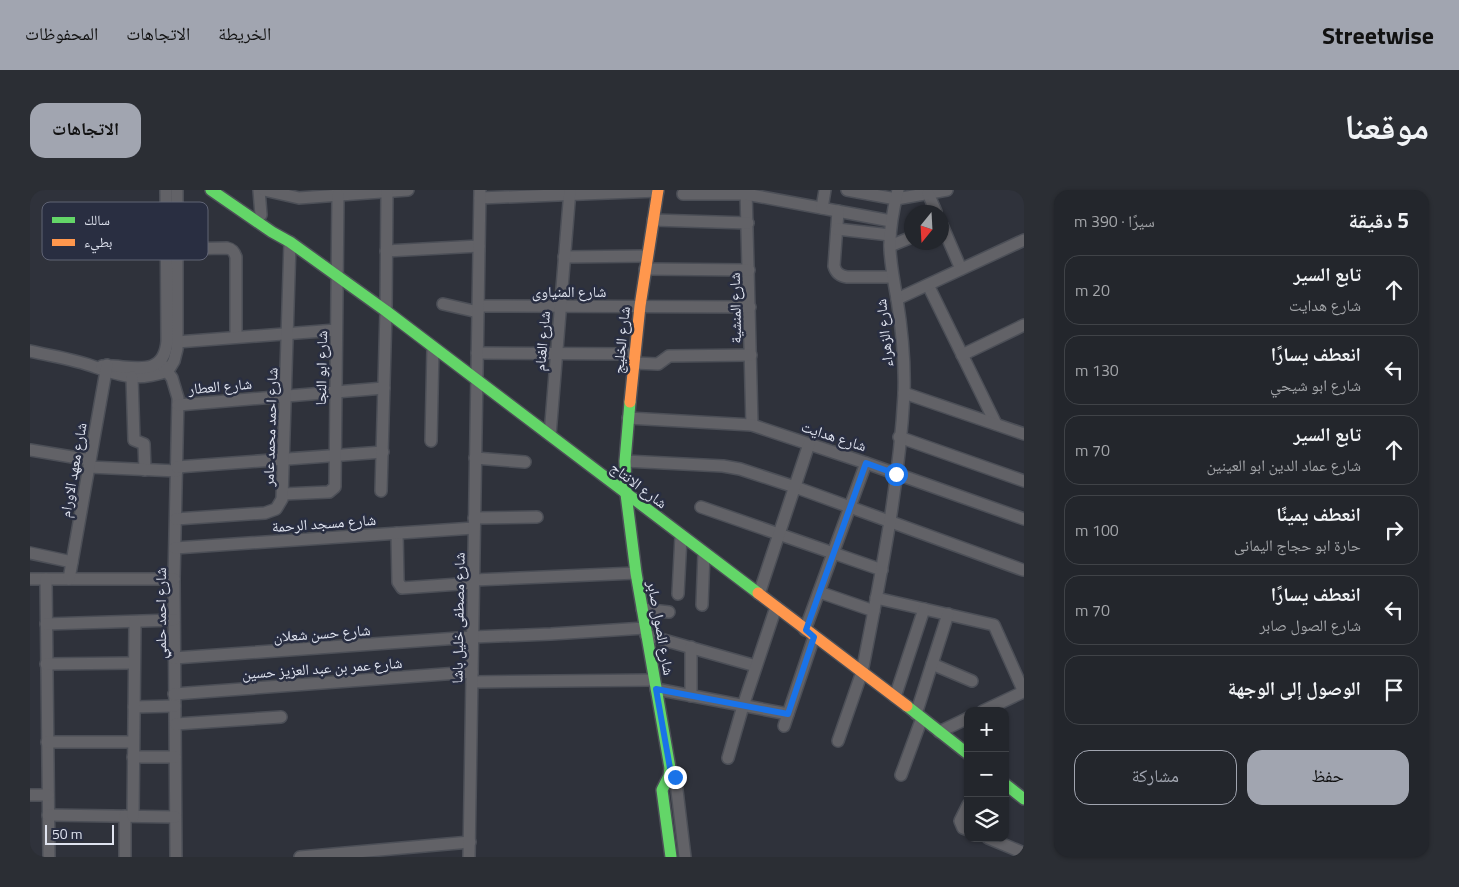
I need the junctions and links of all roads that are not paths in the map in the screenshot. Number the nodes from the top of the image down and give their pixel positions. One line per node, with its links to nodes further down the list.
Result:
1 (212, 190): 30 (main road, شارع الانتاج)
2 (259, 190): 22 (street)
3 (264, 190): 15 (street)
4 (408, 190): 10 (street)
5 (658, 190): 11 (street); 23 (main road, شارع الخليج)
6 (825, 190): 20 (street)
7 (847, 190): 13 (street)
8 (947, 190): 14 (street)
9 (227, 191): 22 (main road, شارع الانتاج)
10 (386, 191): 15 (street); 34 (street)
11 (570, 192): 16 (street); 36 (street, شارع الغنام)
12 (746, 192): 17 (street); 18 (street); 25 (street, شارع المنشية)
13 (897, 192): 14 (street); 24 (street, شارع الزهراء)
14 (928, 193): 19 (street)
15 (338, 194): 42 (street, شارع ابو النجا)
16 (480, 194): 32 (street, شارع مصطفى خليل باشا)
17 (683, 194)
18 (783, 196): 20 (street)
19 (933, 205)
20 (822, 208): 21 (street)
21 (838, 211): 24 (street); 26 (street)
22 (260, 215): 30 (main road, شارع الانتاج)
23 (653, 220): 25 (street); 35 (main road, شارع الخليج)
24 (891, 221): 28 (street, شارع الزهراء)
25 (748, 223): 41 (street, شارع المنشية)
26 (837, 229): 28 (street); 43 (street)
27 (904, 238): 28 (street)
28 (890, 240): 43 (street, شارع الزهراء)
29 (949, 241): 40 (street)
30 (290, 242): 42 (main road, شارع الانتاج); 54 (street, شارع احمد محمد عامر)
31 (1023, 244): 40 (street)
32 (479, 246): 34 (street); 50 (street, شارع مصطفى خليل باشا)
33 (208, 248): 55 (street)
34 (386, 251): 51 (street)
35 (647, 256): 36 (street); 39 (main road, شارع الخليج)
36 (564, 257): 47 (street, شارع الغنام)
37 (166, 260): 64 (street)
38 (178, 260): 56 (street)
39 (645, 269): 41 (street); 48 (main road, شارع الخليج)
40 (961, 269): 44 (street)
41 (749, 270): 49 (street, شارع المنشية)
42 (338, 276): 51 (main road, شارع الانتاج); 53 (street, شارع ابو النجا)
43 (892, 277): 45 (street, شارع الزهراء)
44 (928, 285): 45 (street); 62 (street)
45 (897, 299): 71 (street, شارع الزهراء)
46 (443, 304): 50 (street, شارع المنياوى)
47 (560, 306): 48 (street, شارع المنياوى); 50 (street, شارع المنياوى); 60 (street, شارع الغنام)
48 (640, 306): 49 (street, شارع المنياوى); 63 (main road, شارع الخليج)
49 (750, 307): 61 (street, شارع المنشية)
50 (478, 309): 59 (street, شارع مصطفى خليل باشا)
51 (386, 311): 57 (main road, شارع الانتاج); 69 (street)
52 (1024, 325): 62 (street)
53 (336, 330): 54 (street); 70 (street, شارع ابو النجا)
54 (288, 334): 55 (street); 72 (street, شارع احمد محمد عامر)
55 (236, 337): 56 (street)
56 (178, 342): 66 (street)
57 (433, 347): 68 (main road, شارع الانتاج); 80 (street)
58 (30, 351): 65 (street)
59 (477, 353): 60 (street); 68 (street, شارع مصطفى خليل باشا)
60 (557, 354): 63 (street); 77 (street, شارع الغنام)
61 (751, 355): 63 (street); 76 (street, شارع المنشية)
62 (962, 355): 75 (street)
63 (634, 358): 74 (main road, شارع الخليج)
64 (160, 362): 65 (street); 66 (street, شارع احمد حلمي)
65 (103, 368): 67 (street); 90 (street, شارع معهد الاورام)
66 (168, 371): 67 (street); 73 (street, شارع احمد حلمي)
67 (132, 377): 91 (street)
68 (476, 380): 77 (main road, شارع الانتاج); 85 (street, شارع مصطفى خليل باشا)
69 (384, 388): 70 (street, شارع العطار); 83 (street)
70 (336, 392): 72 (street, شارع العطار); 84 (street, شارع ابو النجا)
71 (904, 393): 75 (street); 79 (street, شارع الزهراء)
72 (285, 396): 73 (street, شارع العطار); 86 (street, شارع احمد محمد عامر)
73 (178, 405): 92 (street, شارع احمد حلمي)
74 (628, 418): 76 (street, شارع هدايت); 87 (main road, شارع الخليج)
75 (996, 424): 78 (street)
76 (752, 425): 81 (street, شارع هدايت)
77 (550, 434): 98 (main road, شارع الانتاج)
78 (1024, 434)
79 (899, 437): 93 (street, شارع الزهراء); 94 (street)
80 (431, 441)
81 (809, 444): 89 (street, شارع هدايت); 95 (street)
82 (30, 450): 90 (street)
83 (382, 452): 84 (street); 96 (street)
84 (335, 455): 86 (street); 97 (street, شارع ابو النجا)
85 (475, 458): 88 (street); 105 (street, شارع مصطفى خليل باشا)
86 (284, 459): 92 (street); 97 (street, شارع احمد محمد عامر)
87 (625, 461): 95 (street); 98 (main road, شارع الخليج)
88 (525, 462)
89 (866, 463): 93 (street, شارع هدايت); 100 (street)
90 (89, 464): 91 (street); 113 (street, شارع معهد الاورام)
91 (145, 470): 92 (street)
92 (177, 470): 102 (street, شارع احمد حلمي)
93 (896, 474): 103 (street, شارع هدايت); 104 (street, شارع الزهراء)
94 (1024, 481)
95 (795, 487): 100 (street); 107 (street)
96 (381, 491)
97 (283, 494): 102 (street, شارع احمد محمد عامر)
98 (626, 494): 108 (main road, شارع الانتاج); 116 (main road, شارع الصول صابر)
99 (701, 506): 107 (street)
100 (850, 507): 104 (street); 112 (street)
101 (537, 517): 105 (street, شارع مسجد الرحمة)
102 (176, 518): 109 (street, شارع احمد حلمي)
103 (1024, 519)
104 (891, 522): 114 (street, شارع الزهراء); 115 (street)
105 (474, 523): 106 (street, شارع مسجد الرحمة); 121 (street, شارع مصطفى خليل باشا)
106 (397, 533): 109 (street, شارع مسجد الرحمة); 121 (street)
107 (779, 534): 112 (street); 124 (street)
108 (682, 536): 111 (main road, شارع الانتاج); 123 (street)
109 (175, 548): 120 (street, شارع احمد حلمي)
110 (30, 552): 113 (street)
111 (704, 552): 124 (main road, شارع الانتاج); 126 (street)
112 (834, 553): 114 (street); 122 (street)
113 (72, 562): 119 (street, شارع معهد الاورام)
114 (882, 570): 125 (street, شارع الزهراء)
115 (1023, 570)
116 (636, 573): 121 (street); 128 (main road, شارع الصول صابر)
117 (30, 579): 118 (street)
118 (46, 579): 119 (street); 135 (street)
119 (68, 579): 120 (street)
120 (174, 579): 133 (street, شارع احمد حلمي)
121 (474, 582): 138 (street, شارع مصطفى خليل باشا)
122 (819, 592): 130 (street); 137 (street)
123 (678, 594)
124 (759, 594): 127 (main road, شارع الانتاج)
125 (876, 598): 129 (street); 130 (street, شارع الزهراء)
126 (702, 605)
127 (776, 607): 137 (main road, شارع الانتاج); 144 (street)
128 (642, 609): 131 (street); 136 (main road, شارع الصول صابر)
129 (924, 609): 132 (street); 151 (street)
130 (874, 611): 145 (street, شارع الزهراء)
131 (669, 612)
132 (948, 614): 143 (street); 155 (street)
133 (174, 620): 134 (street); 140 (street, شارع احمد حلمي)
134 (135, 622): 135 (street); 141 (street)
135 (46, 624): 142 (street)
136 (646, 631): 138 (street, شارع حسن شعلان); 139 (street, شارع حسن شعلان); 148 (main road, شارع الصول صابر)
137 (810, 633): 145 (main road, شارع الانتاج); 156 (street)
138 (473, 637): 140 (street, شارع حسن شعلان); 146 (street, شارع مصطفى خليل باشا)
139 (692, 647): 144 (street, شارع حسن شعلان); 150 (street)
140 (174, 658): 149 (street, شارع احمد حلمي)
141 (134, 663): 142 (street); 154 (street)
142 (46, 664): 164 (street)
143 (932, 664): 147 (street); 157 (street)
144 (756, 666): 153 (street)
145 (862, 672): 151 (main road, شارع الانتاج); 163 (street, شارع الزهراء)
146 (472, 677): 148 (street, شارع عمر بن عبد العزيز حسين); 149 (street, شارع عمر بن عبد العزيز حسين); 181 (street, شارع مصطفى خليل باشا)
147 (972, 681)
148 (655, 685): 150 (street, شارع عمر بن عبد العزيز حسين); 170 (main road, شارع الصول صابر)
149 (174, 694): 152 (street, شارع احمد حلمي)
150 (691, 696): 153 (street, شارع عمر بن عبد العزيز حسين)
151 (895, 697): 157 (main road, شارع الانتاج)
152 (174, 706): 154 (street); 160 (street, شارع احمد حلمي)
153 (743, 706): 156 (street, شارع عمر بن عبد العزيز حسين); 169 (street)
154 (134, 707): 165 (street)
155 (991, 707)
156 (788, 714): 161 (street)
157 (919, 716): 162 (main road, شارع الانتاج); 171 (street)
158 (281, 717): 160 (street)
159 (964, 720): 162 (street)
160 (176, 724): 168 (street, شارع احمد حلمي)
161 (784, 726)
162 (939, 732): 166 (main road, شارع الانتاج)
163 (838, 741)
164 (47, 742): 165 (street); 174 (street)
165 (133, 742): 167 (street)
166 (965, 752)
167 (133, 757): 168 (street); 178 (street)
168 (175, 757): 179 (street, شارع احمد حلمي)
169 (728, 758)
170 (670, 768): 189 (main road, شارع الصول صابر); 190 (street, شارع الصول صابر)
171 (901, 775)
172 (1009, 787): 175 (main road)
173 (30, 795): 174 (street)
174 (48, 795): 177 (street)
175 (1024, 799)
176 (964, 813): 180 (street)
177 (48, 815): 178 (street); 184 (street)
178 (129, 816): 179 (street); 185 (street)
179 (175, 817): 186 (street, شارع احمد حلمي)
180 (964, 828)
181 (470, 842): 187 (street); 188 (street, شارع مصطفى خليل باشا)
182 (998, 842): 183 (street)
183 (1024, 853)
184 (49, 857)
185 (125, 857)
186 (176, 857)
187 (300, 857)
188 (469, 857)
189 (671, 857)
190 (685, 857)

